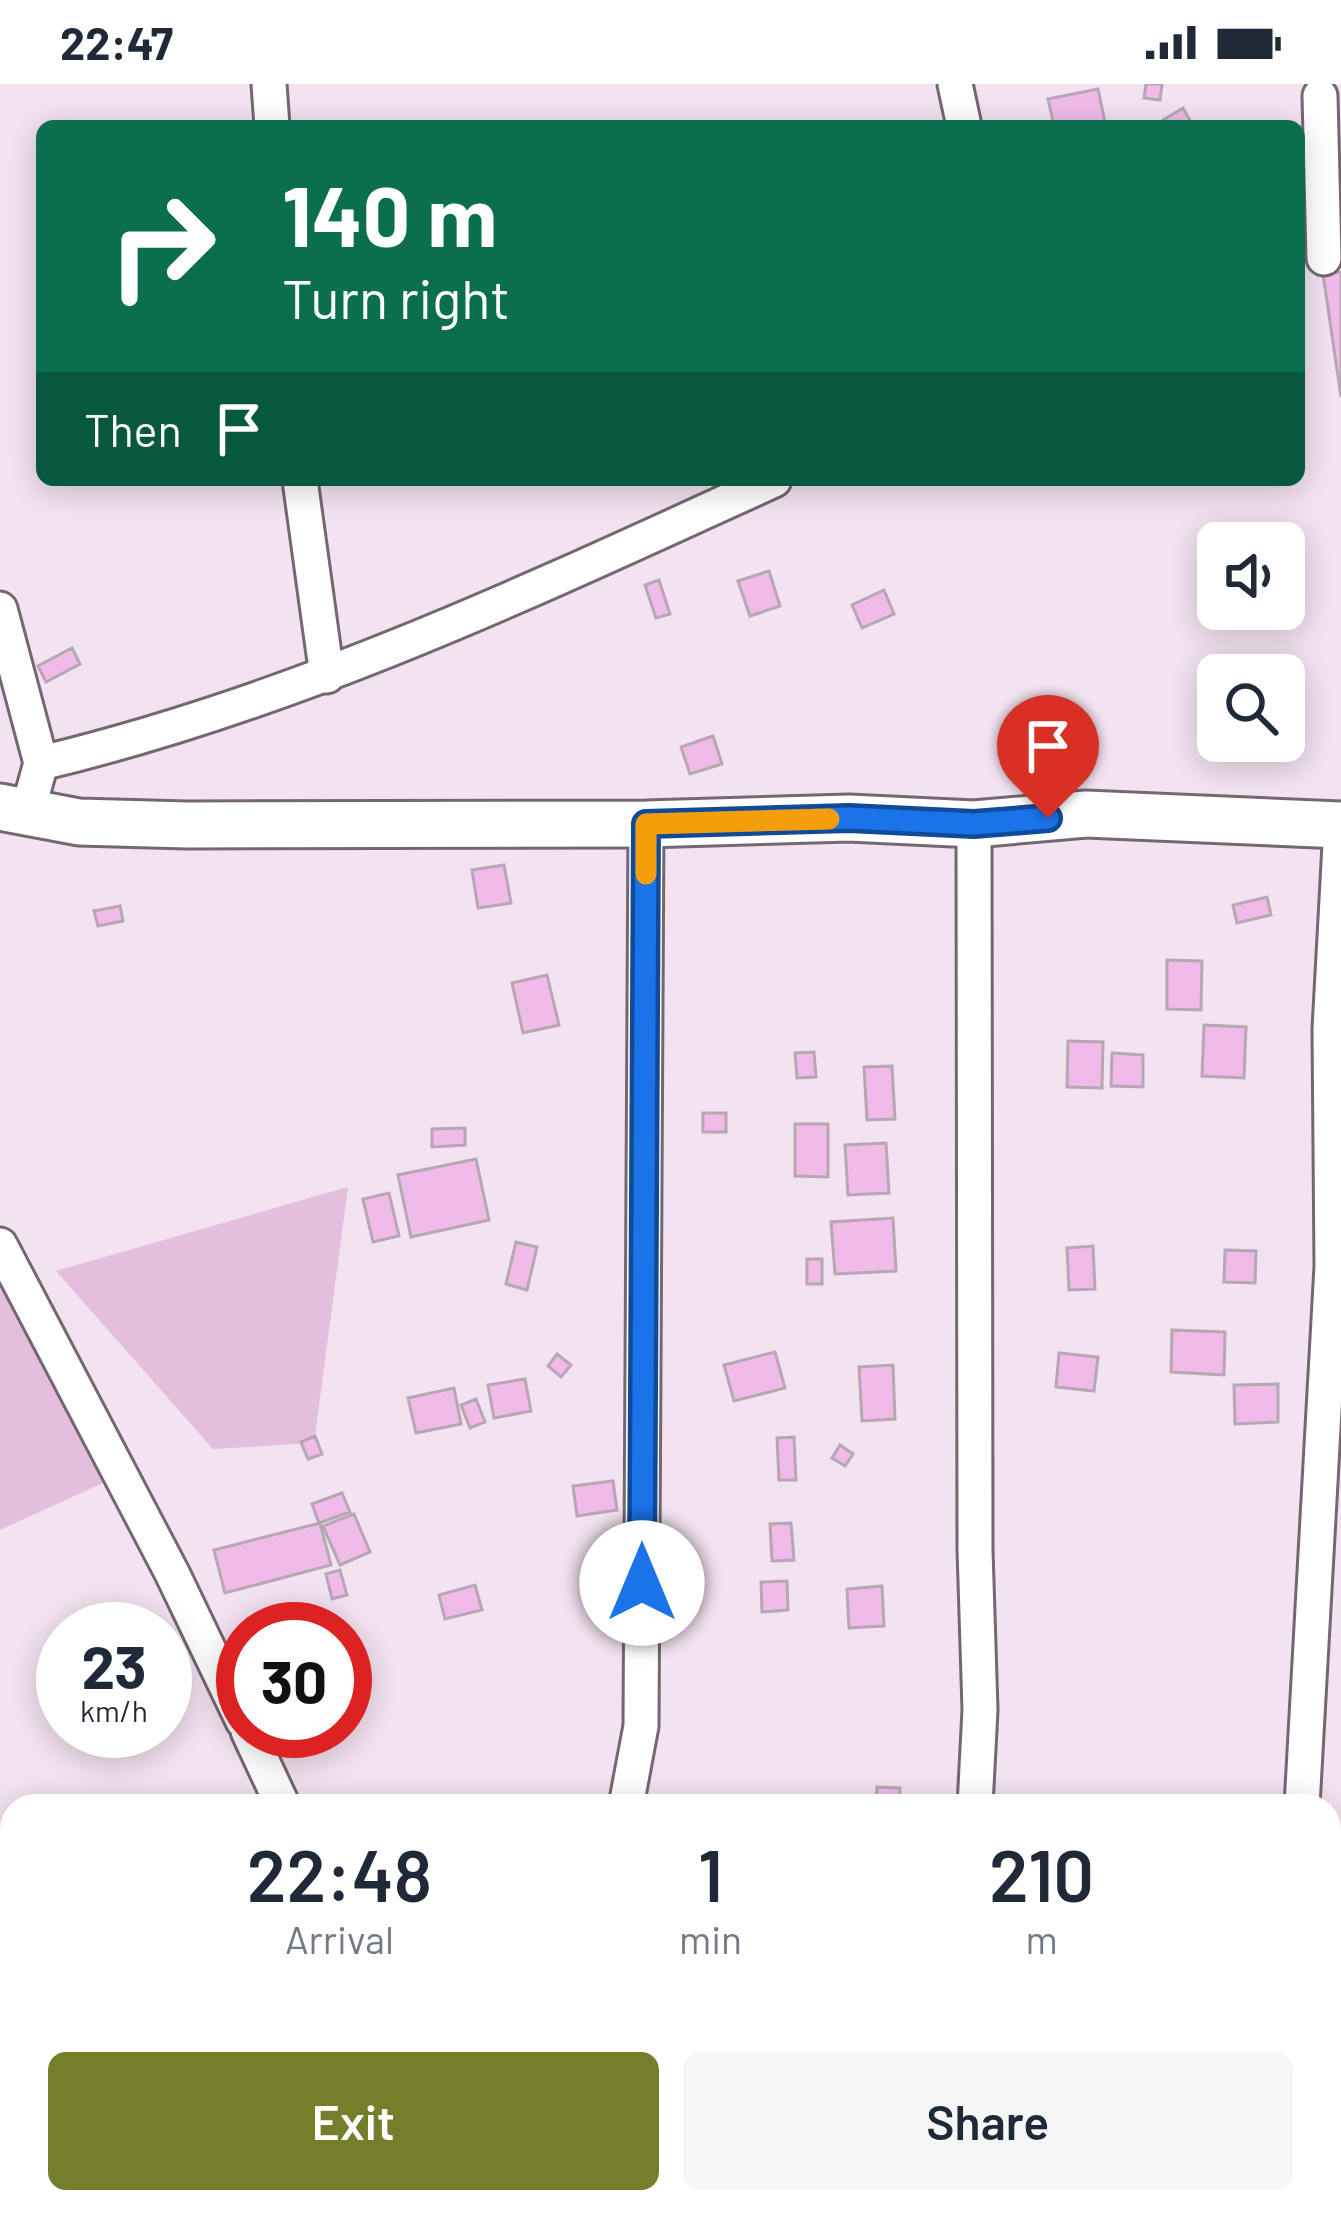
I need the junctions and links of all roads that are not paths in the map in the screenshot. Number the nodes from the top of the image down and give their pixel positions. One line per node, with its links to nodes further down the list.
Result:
1 (269, 84): 4 (street)
2 (955, 84): 5 (street)
3 (1320, 95): 6 (street)
4 (272, 120)
5 (963, 120)
6 (1321, 259)
7 (301, 486): 10 (street)
8 (760, 486): 10 (street)
9 (0, 609): 11 (street)
10 (327, 676): 11 (street)
11 (41, 763): 12 (street)
12 (14, 808): 13 (street)
13 (646, 824): 14 (street); 20 (street)
14 (974, 824): 15 (street); 21 (street)
15 (1341, 826): 22 (street)
16 (0, 1245): 17 (street)
17 (216, 1665)
18 (261, 1758): 19 (street)
19 (277, 1794)
20 (628, 1794)
21 (976, 1794)
22 (1303, 1794)

